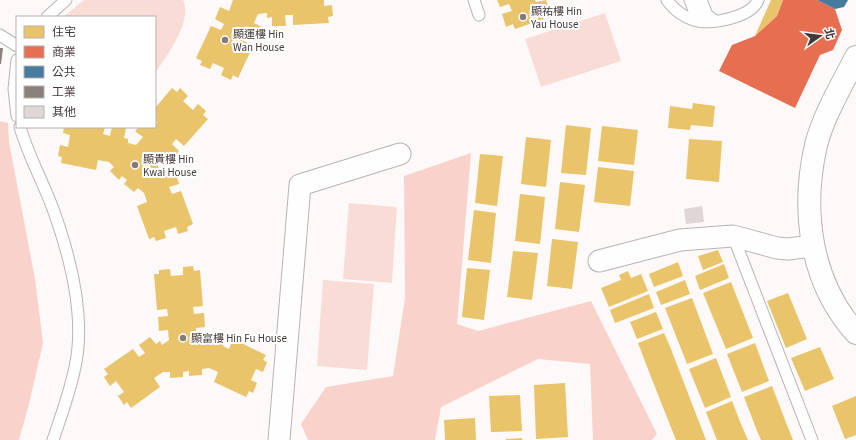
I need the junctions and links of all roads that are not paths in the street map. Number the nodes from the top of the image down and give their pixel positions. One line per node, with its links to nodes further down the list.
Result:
1 (66, 0): 8 (lane)
2 (474, 0): 7 (lane)
3 (667, 0): 9 (lane)
4 (690, 0): 9 (lane)
5 (701, 0): 10 (lane)
6 (758, 0): 10 (lane)
7 (480, 15)
8 (48, 16)
9 (698, 21): 10 (lane)
10 (715, 21)
11 (0, 35): 12 (lane)
12 (16, 45)
13 (856, 57): 19 (street)
14 (16, 70): 15 (lane)
15 (16, 107)
16 (20, 128): 22 (lane)
17 (400, 154): 23 (street)
18 (733, 236): 19 (street); 20 (street); 24 (lane)
19 (812, 246): 21 (street)
20 (600, 261)
21 (856, 333)
22 (52, 440)
23 (279, 440)
24 (812, 440)

